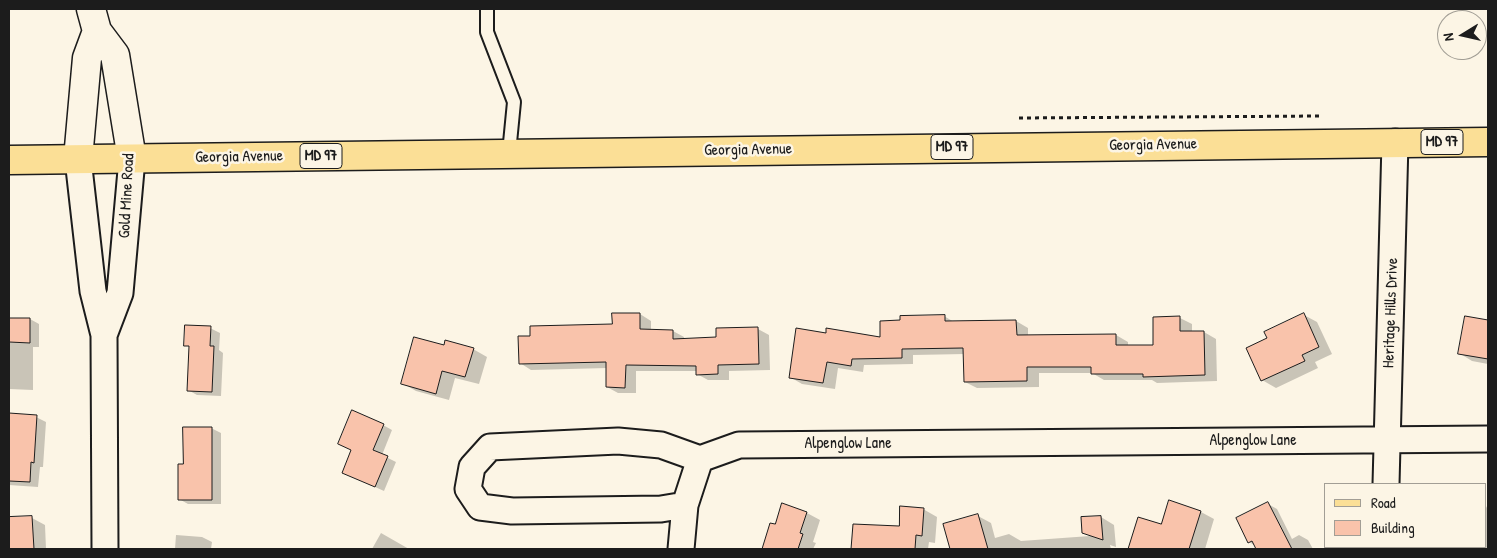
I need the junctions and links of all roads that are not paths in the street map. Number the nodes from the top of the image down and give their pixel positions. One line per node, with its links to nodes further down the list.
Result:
1 (487, 9): 5 (lane)
2 (94, 20): 6 (street, Gold Mine Road); 7 (street, Gold Mine Road)
3 (1395, 142): 4 (main road, Georgia Avenue / MD 97); 5 (main road, Georgia Avenue / MD 97); 11 (street, Heritage Hills Drive)
4 (1488, 142)
5 (509, 153): 7 (main road, Georgia Avenue / MD 97)
6 (78, 159): 7 (main road, Georgia Avenue / MD 97); 8 (main road, Georgia Avenue / MD 97); 9 (street, Gold Mine Road)
7 (132, 159): 9 (street, Gold Mine Road)
8 (9, 160)
9 (104, 335): 15 (street, Gold Mine Road)
10 (1488, 439): 11 (street, Alpenglow Lane)
11 (1387, 440): 12 (street, Alpenglow Lane); 13 (street, Heritage Hills Drive)
12 (700, 459): 14 (street); 14 (street)
13 (1386, 483)
14 (685, 505): 16 (street)
15 (105, 549)
16 (680, 549)

